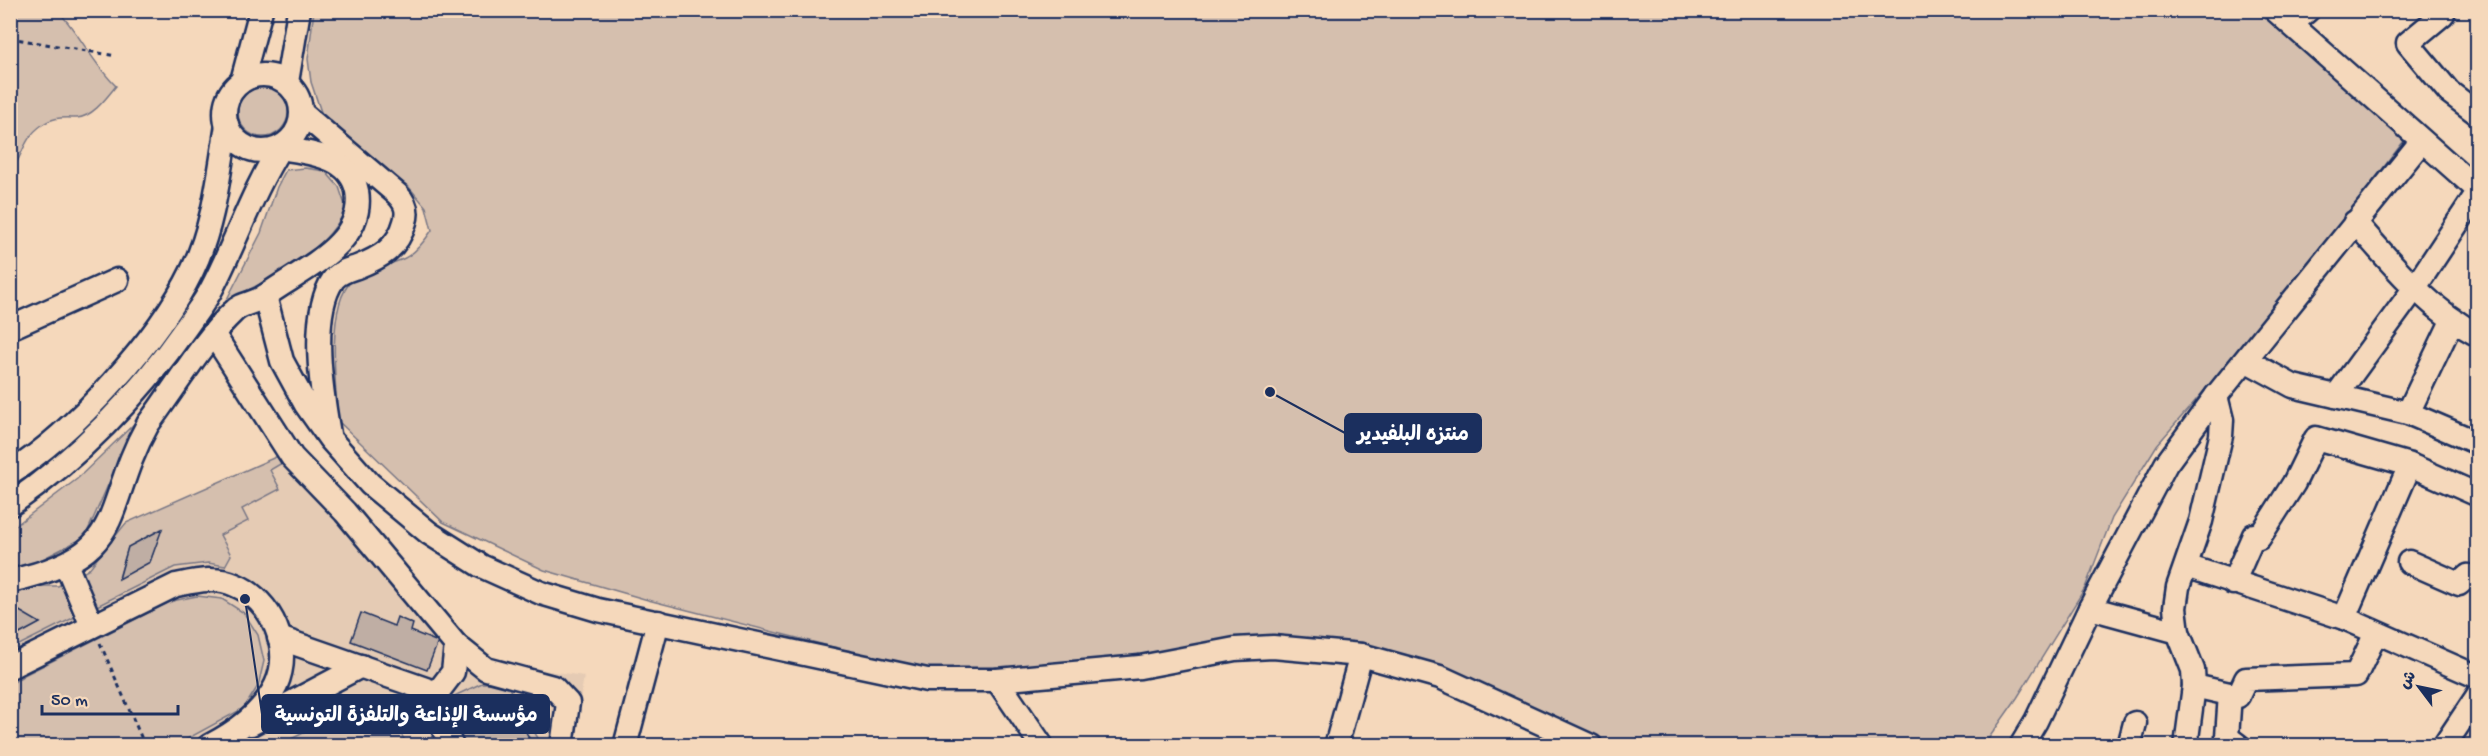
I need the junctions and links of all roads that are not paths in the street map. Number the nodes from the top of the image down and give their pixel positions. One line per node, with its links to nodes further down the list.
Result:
1 (261, 10): 5 (street)
2 (299, 10): 6 (street)
3 (2440, 10): 8 (street)
4 (2292, 15): 10 (street)
5 (242, 81): 6 (street); 9 (street)
6 (287, 82): 7 (street)
7 (302, 113): 11 (street); 25 (street)
8 (2478, 114)
9 (227, 125): 11 (street); 28 (street)
10 (2421, 142): 12 (street); 13 (street)
11 (280, 148): 16 (street); 30 (street)
12 (2475, 183): 15 (street)
13 (2355, 222): 15 (street); 21 (street)
14 (117, 280): 18 (street)
15 (2414, 289): 17 (street); 23 (street)
16 (265, 296): 19 (street); 25 (street)
17 (2452, 321): 20 (street); 24 (street)
18 (10, 328)
19 (214, 335): 32 (street); 44 (street)
20 (2478, 335)
21 (2247, 362): 22 (street); 23 (street)
22 (2216, 396): 33 (street); 37 (street)
23 (2336, 396): 24 (street)
24 (2408, 413): 26 (street)
25 (330, 439): 39 (street)
26 (2478, 443)
27 (2410, 465): 29 (street); 36 (street); 38 (street)
28 (10, 473)
29 (2478, 495)
30 (10, 505)
31 (2409, 562): 35 (street)
32 (66, 564): 34 (street); 40 (street)
33 (2186, 566): 36 (street); 41 (street)
34 (10, 581)
35 (2478, 581)
36 (2233, 583): 38 (street)
37 (2090, 608): 41 (street); 63 (street)
38 (2344, 618): 42 (street)
39 (658, 622): 49 (street); 59 (street)
40 (92, 626): 43 (street); 47 (street)
41 (2178, 632): 50 (street)
42 (2376, 633): 48 (street); 52 (street)
43 (279, 638): 46 (street); 55 (street)
44 (456, 645): 51 (street); 58 (street)
45 (1361, 655): 49 (street); 61 (street); 62 (street)
46 (362, 666): 51 (street); 55 (street)
47 (10, 667)
48 (2478, 677)
49 (997, 680): 60 (street)
50 (2194, 686): 52 (street); 65 (street)
51 (436, 693): 57 (street)
52 (2230, 694): 66 (street)
53 (2478, 695): 67 (street)
54 (2135, 723): 64 (street)
55 (237, 732): 56 (street)
56 (208, 746)
57 (452, 746)
58 (562, 746)
59 (625, 746)
60 (1042, 746)
61 (1336, 746)
62 (1591, 746)
63 (2020, 746)
64 (2129, 746)
65 (2186, 746)
66 (2239, 746)
67 (2444, 746)

